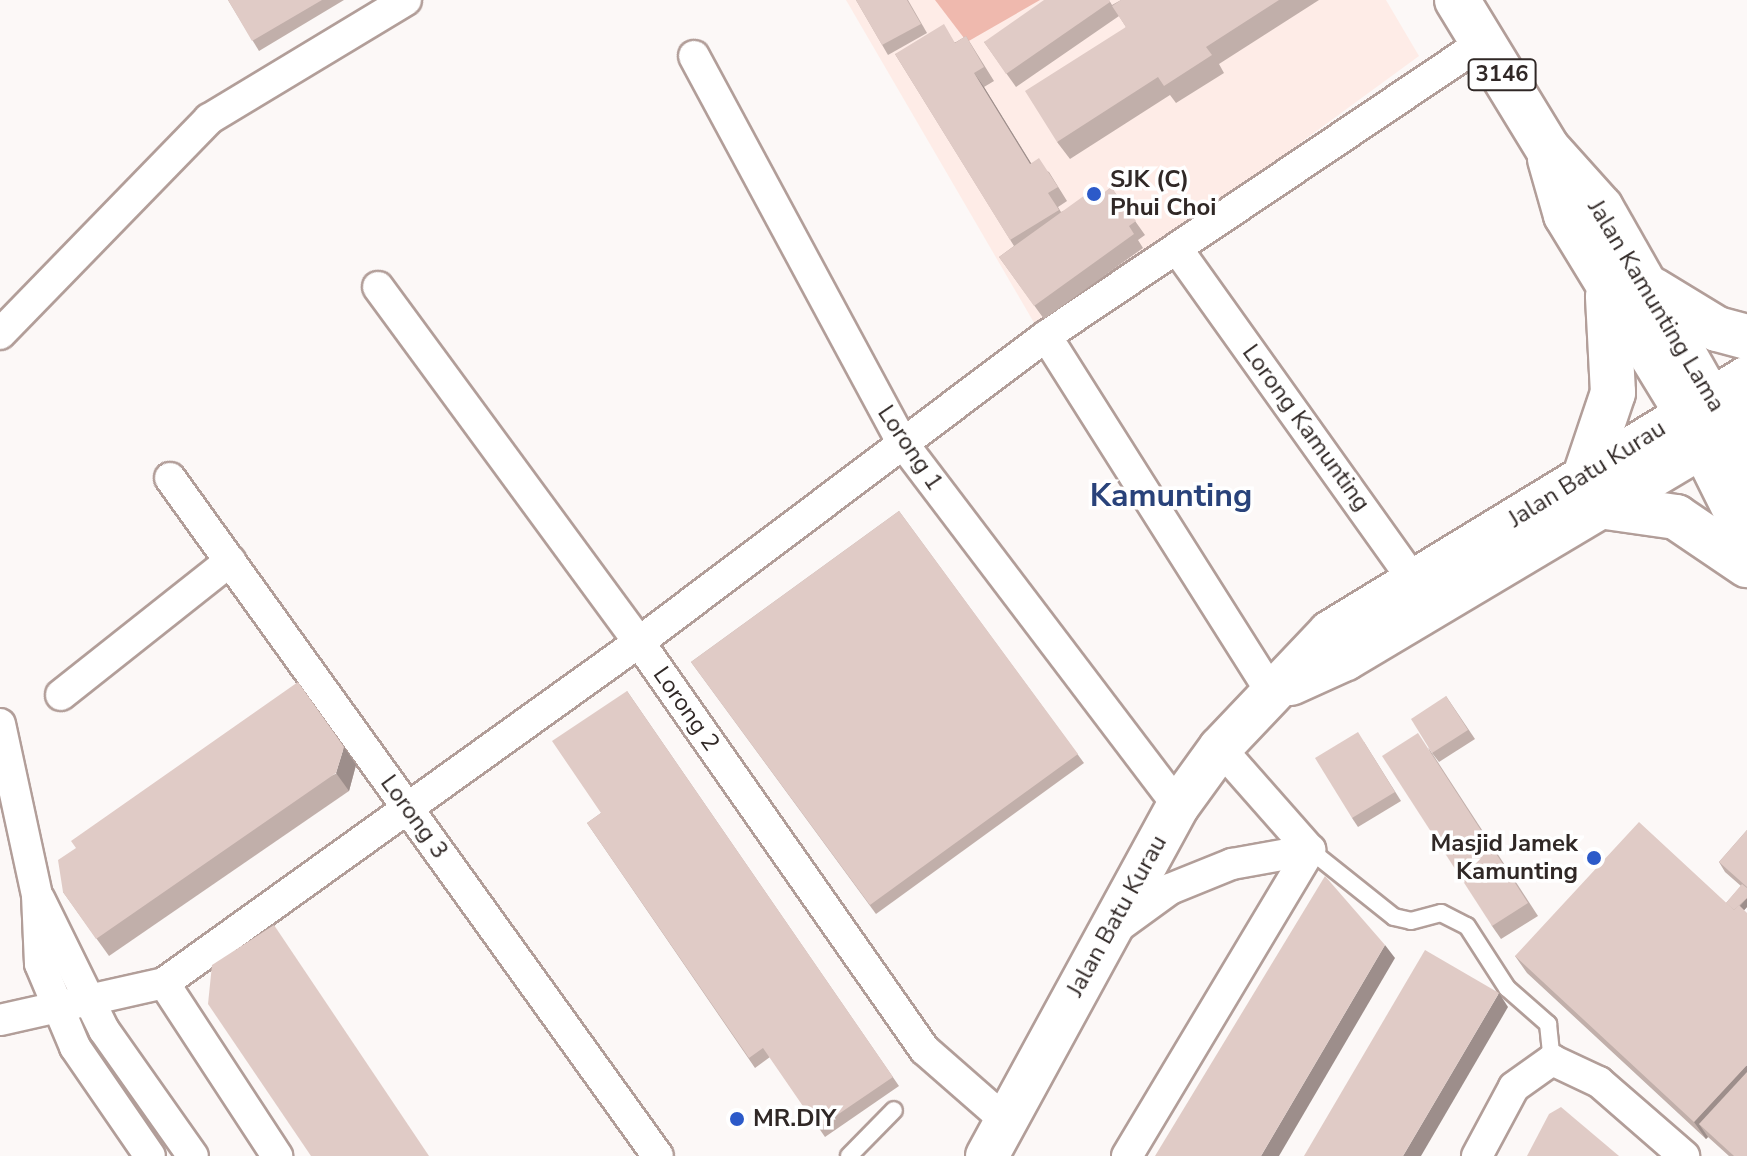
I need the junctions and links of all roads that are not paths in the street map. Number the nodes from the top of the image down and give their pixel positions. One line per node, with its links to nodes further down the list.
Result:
1 (406, 0): 8 (street)
2 (1457, 0): 3 (main road, Jalan Kamunting Lama / 3146)
3 (1483, 42): 5 (street); 6 (main road, Jalan Kamunting Lama / 3146)
4 (694, 56): 12 (street, Lorong 1)
5 (1180, 253): 9 (street); 18 (street, Lorong Kamunting)
6 (1627, 285): 10 (main road); 11 (main road, Jalan Kamunting Lama / 3146); 14 (main road)
7 (378, 287): 19 (street, Lorong 2)
8 (0, 334)
9 (1046, 336): 12 (street); 20 (street)
10 (1747, 337)
11 (1725, 421): 14 (main road, Jalan Batu Kurau); 15 (main road, 3146)
12 (901, 441): 19 (street); 24 (street, Lorong 1)
13 (170, 478): 16 (street, Lorong 3)
14 (1592, 491): 17 (main road); 18 (main road, Jalan Batu Kurau)
15 (1747, 534)
16 (230, 561): 21 (street); 25 (street, Lorong 3)
17 (1747, 565)
18 (1422, 592): 20 (main road, Jalan Batu Kurau)
19 (639, 642): 25 (street); 35 (street, Lorong 2)
20 (1272, 693): 23 (main road, Jalan Batu Kurau)
21 (61, 695)
22 (0, 724): 27 (street)
23 (1220, 748): 24 (main road, Jalan Batu Kurau); 26 (street)
24 (1178, 806): 28 (main road, Jalan Batu Kurau)
25 (407, 808): 29 (street); 39 (street, Lorong 3)
26 (1310, 850): 28 (street); 33 (lane); 41 (street)
27 (37, 895): 30 (street); 31 (street)
28 (1103, 938): 35 (main road, Jalan Batu Kurau)
29 (164, 983): 30 (street); 38 (street)
30 (90, 999): 31 (street); 37 (street)
31 (55, 1004): 32 (street); 36 (street)
32 (0, 1020)
33 (1552, 1060): 42 (street); 43 (street)
34 (894, 1110): 40 (lane)
35 (996, 1138)
36 (150, 1156)
37 (193, 1156)
38 (277, 1156)
39 (658, 1156)
40 (849, 1156)
41 (1127, 1156)
42 (1477, 1156)
43 (1684, 1156)

